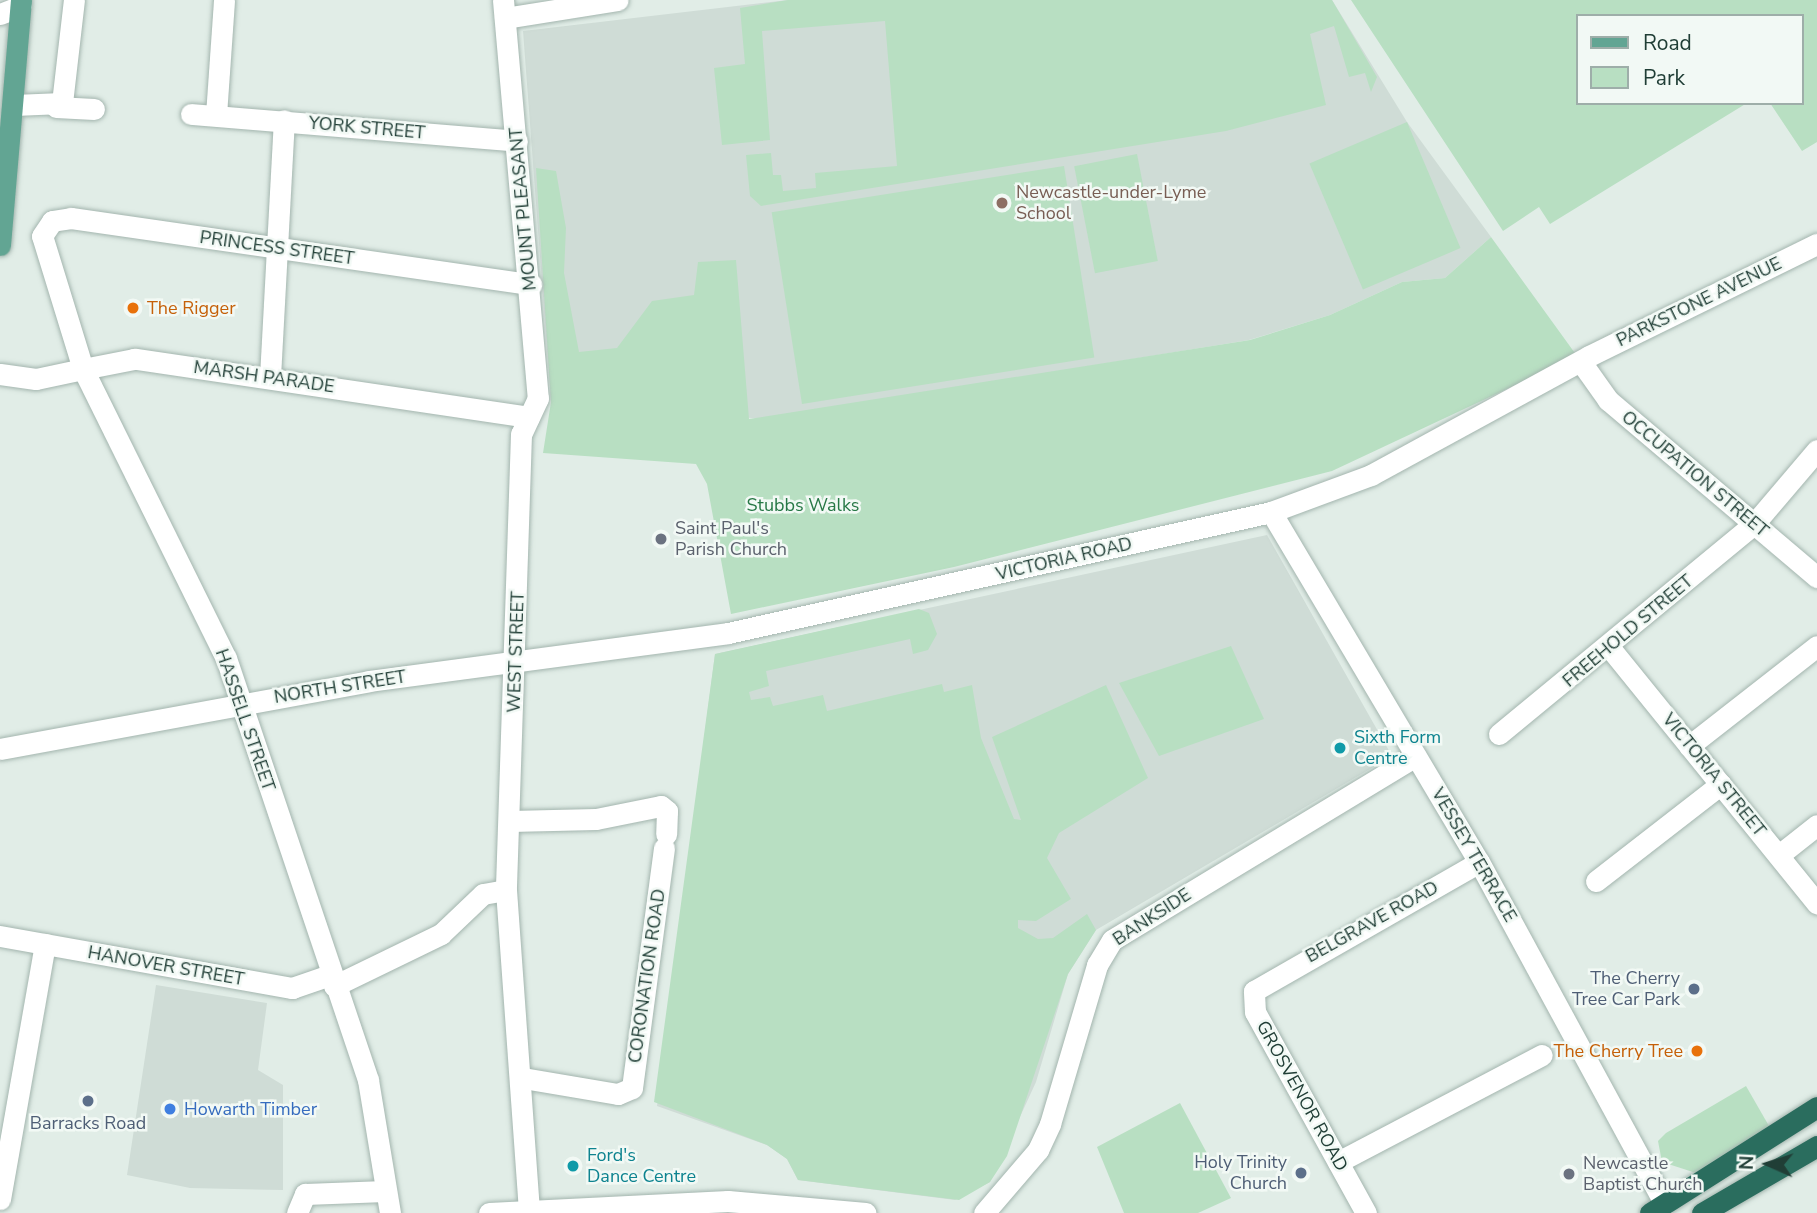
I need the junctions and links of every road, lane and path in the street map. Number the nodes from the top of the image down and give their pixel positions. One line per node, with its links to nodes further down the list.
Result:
1 (74, 0): 8 (street)
2 (224, 0): 11 (street)
3 (618, 0): 5 (street)
4 (21, 3): 6 (street); 7 (main road)
5 (504, 9): 13 (street, MOUNT PLEASANT)
6 (0, 14)
7 (14, 105): 8 (street); 15 (main road)
8 (56, 107): 9 (street)
9 (94, 109)
10 (191, 114): 11 (street, YORK STREET)
11 (216, 114): 12 (street, YORK STREET)
12 (285, 120): 13 (street, YORK STREET); 17 (street)
13 (517, 141): 18 (street, MOUNT PLEASANT)
14 (1817, 244): 19 (street, PARKSTONE AVENUE)
15 (0, 245)
16 (43, 246): 17 (street, PRINCESS STREET); 20 (street, HASSELL STREET)
17 (279, 248): 18 (street, PRINCESS STREET); 22 (street)
18 (531, 284): 23 (street, MOUNT PLEASANT)
19 (1581, 362): 25 (street, VICTORIA ROAD); 26 (street, OCCUPATION STREET)
20 (83, 369): 21 (street, MARSH PARADE); 22 (street, MARSH PARADE); 31 (street, HASSELL STREET)
21 (0, 374)
22 (270, 377): 23 (street, MARSH PARADE)
23 (529, 417): 30 (street, WEST STREET)
24 (1817, 450): 26 (street, FREEHOLD STREET)
25 (1271, 512): 30 (street, VICTORIA ROAD); 35 (street, VESSEY TERRACE)
26 (1754, 524): 27 (street, OCCUPATION STREET); 29 (street, FREEHOLD STREET)
27 (1817, 577)
28 (1817, 646): 33 (street)
29 (1610, 648): 32 (street, FREEHOLD STREET); 33 (street, VICTORIA STREET)
30 (516, 663): 31 (street, NORTH STREET); 37 (street, WEST STREET)
31 (241, 702): 34 (street, NORTH STREET); 46 (street, HASSELL STREET)
32 (1499, 734)
33 (1689, 746): 36 (street, VICTORIA STREET)
34 (0, 749)
35 (1420, 763): 40 (street, VESSEY TERRACE); 61 (street, BANKSIDE)
36 (1721, 785): 39 (street, VICTORIA STREET); 41 (street)
37 (510, 821): 42 (street, WEST STREET); 49 (street, CORONATION ROAD)
38 (1817, 825): 39 (street)
39 (1779, 855): 43 (street, VICTORIA STREET)
40 (1479, 862): 47 (street, BELGRAVE ROAD); 57 (street, VESSEY TERRACE)
41 (1596, 881)
42 (506, 890): 46 (street); 49 (street, WEST STREET)
43 (1817, 904)
44 (0, 936): 45 (street, HANOVER STREET)
45 (45, 944): 46 (street, HANOVER STREET); 54 (street)
46 (332, 981): 53 (street, HASSELL STREET)
47 (1251, 986): 52 (street, GROSVENOR ROAD)
48 (1542, 1055): 52 (street)
49 (523, 1078): 56 (street, WEST STREET)
50 (1817, 1107): 57 (highway)
51 (1817, 1146): 63 (highway)
52 (1338, 1162): 62 (street, GROSVENOR ROAD)
53 (385, 1191): 55 (street); 58 (street, HASSELL STREET)
54 (0, 1199)
55 (298, 1206)
56 (529, 1209): 59 (street); 60 (street)
57 (1658, 1209)
58 (390, 1213)
59 (489, 1213)
60 (865, 1213)
61 (984, 1213)
62 (1366, 1213)
63 (1703, 1213)

